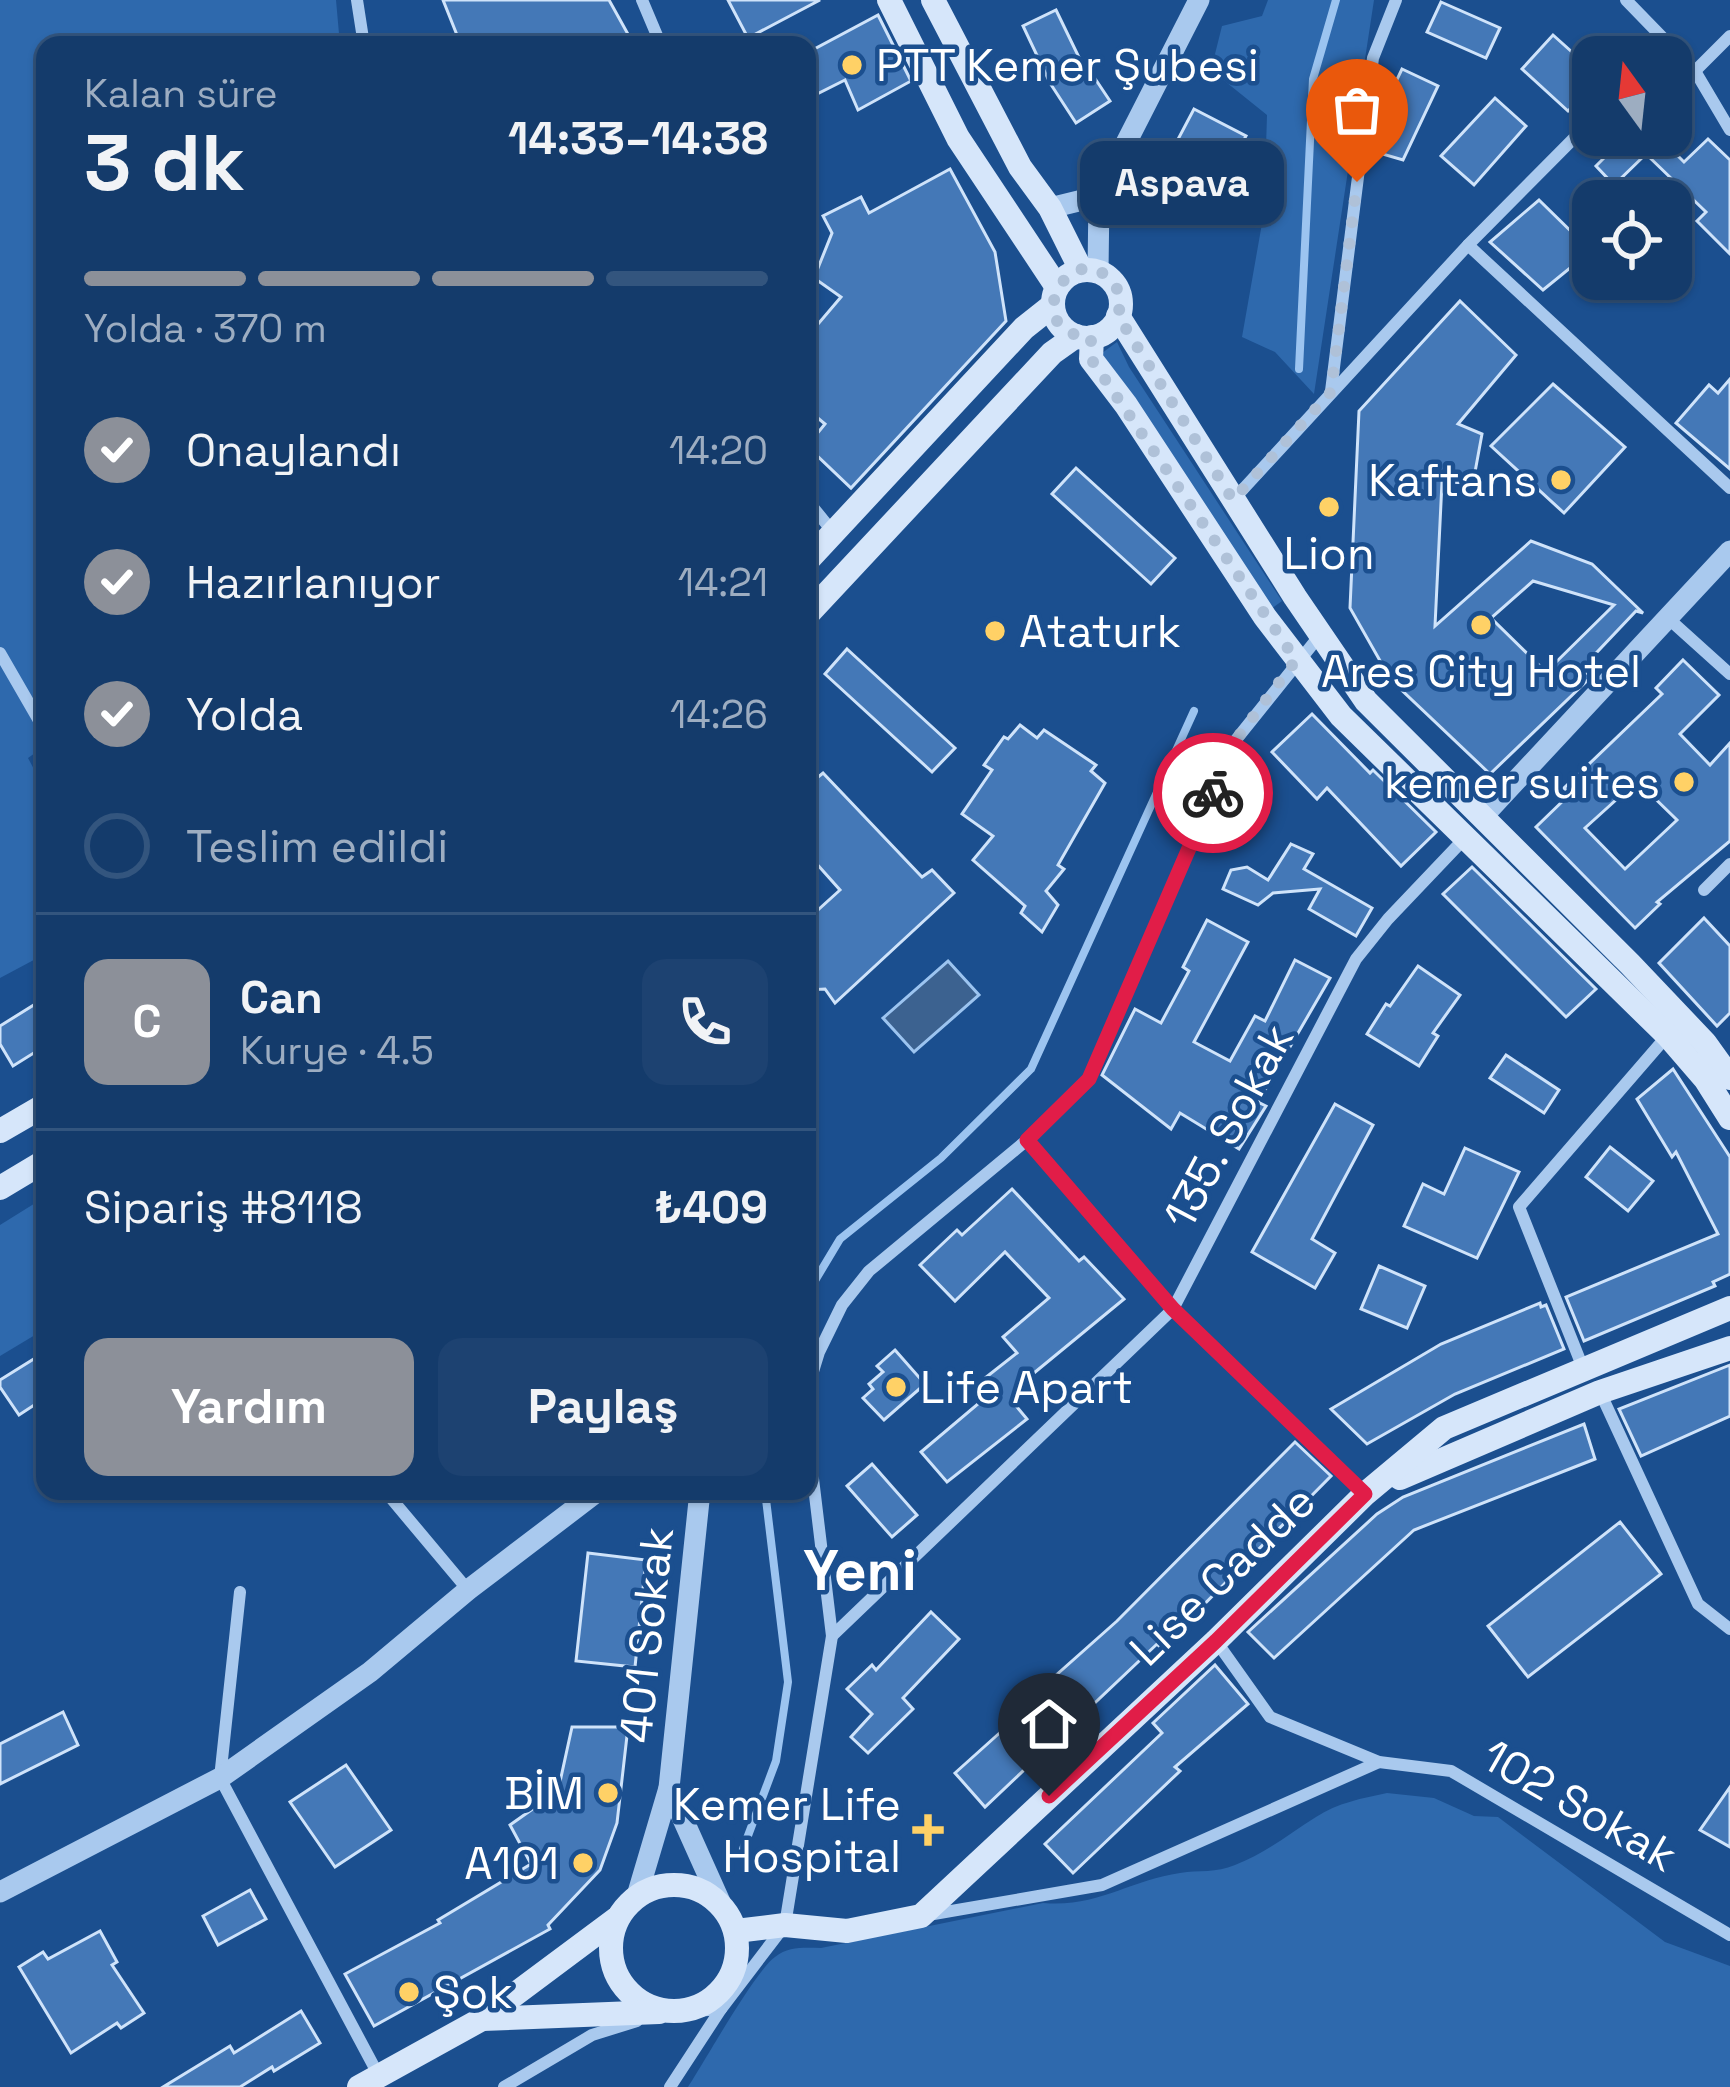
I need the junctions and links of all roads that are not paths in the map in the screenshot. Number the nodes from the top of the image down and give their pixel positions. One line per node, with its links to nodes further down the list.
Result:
1 (357, 0): 8 (street)
2 (642, 0): 9 (street)
3 (889, 0): 19 (main road)
4 (933, 0): 16 (main road)
5 (1199, 0): 15 (street)
6 (1396, 0): 22 (street)
7 (1626, 0): 11 (street)
8 (363, 36)
9 (657, 36)
10 (1730, 36): 11 (street)
11 (1695, 71): 12 (street); 13 (street)
12 (1692, 72)
13 (1730, 130)
14 (1572, 140): 17 (street)
15 (1099, 196): 16 (street); 18 (street)
16 (1050, 208): 18 (main road)
17 (1468, 245): 22 (street); 23 (street)
18 (1090, 271): 19 (main road); 20 (main road)
19 (1055, 296): 21 (main road); 26 (main road)
20 (1118, 316): 21 (main road); 24 (main road)
21 (1084, 336): 29 (main road); 33 (main road)
22 (1331, 392): 24 (street)
23 (1730, 488)
24 (1233, 500): 31 (main road)
25 (816, 511): 26 (street)
26 (834, 533): 28 (main road)
27 (1730, 551): 30 (street)
28 (816, 552)
29 (816, 605)
30 (1670, 620): 34 (street); 36 (street)
31 (1321, 634): 33 (street); 36 (main road)
32 (0, 653): 35 (street)
33 (1296, 660): 37 (main road); 45 (street)
34 (1730, 674)
35 (36, 715)
36 (1484, 814): 41 (main road)
37 (1467, 836): 40 (main road); 49 (street, 135. Sokak)
38 (1730, 864): 39 (street)
39 (1704, 890)
40 (1668, 1036): 43 (main road); 52 (street)
41 (1730, 1078)
42 (36, 1110): 44 (main road)
43 (1730, 1118)
44 (0, 1131)
45 (1027, 1140): 49 (street); 51 (street)
46 (36, 1166): 47 (main road)
47 (0, 1188)
48 (1730, 1308): 52 (main road, Lise Cadde)
49 (1173, 1309): 54 (street); 62 (street, 135. Sokak)
50 (1730, 1348): 53 (main road, Lise Cadde)
51 (816, 1362)
52 (1583, 1368): 54 (main road, Lise Cadde)
53 (1600, 1393): 54 (main road, Lise Cadde); 61 (street)
54 (1365, 1494): 63 (main road, Lise Cadde)
55 (393, 1500): 59 (street)
56 (586, 1500): 59 (street)
57 (699, 1500): 66 (street, 401 Sokak)
58 (816, 1500): 62 (street)
59 (468, 1590): 65 (street)
60 (240, 1592): 65 (street)
61 (1730, 1629)
62 (832, 1636): 72 (street)
63 (1216, 1641): 64 (street, 102 Sokak); 70 (main road, Lise Cadde)
64 (1379, 1762): 70 (street); 74 (street, 102 Sokak)
65 (220, 1778): 67 (street); 78 (street)
66 (669, 1788): 68 (street, 401 Sokak); 69 (street)
67 (0, 1892)
68 (637, 1896): 69 (main road); 71 (main road)
69 (721, 1904): 73 (main road)
70 (921, 1916): 72 (main road)
71 (616, 1919): 76 (main road); 77 (main road)
72 (785, 1924): 73 (main road); 75 (street)
73 (736, 1931): 76 (main road)
74 (1730, 1935)
75 (721, 2009): 76 (street); 80 (street)
76 (666, 2011): 77 (main road); 79 (street)
77 (482, 2019): 78 (main road)
78 (369, 2081)
79 (504, 2087)
80 (670, 2087)

